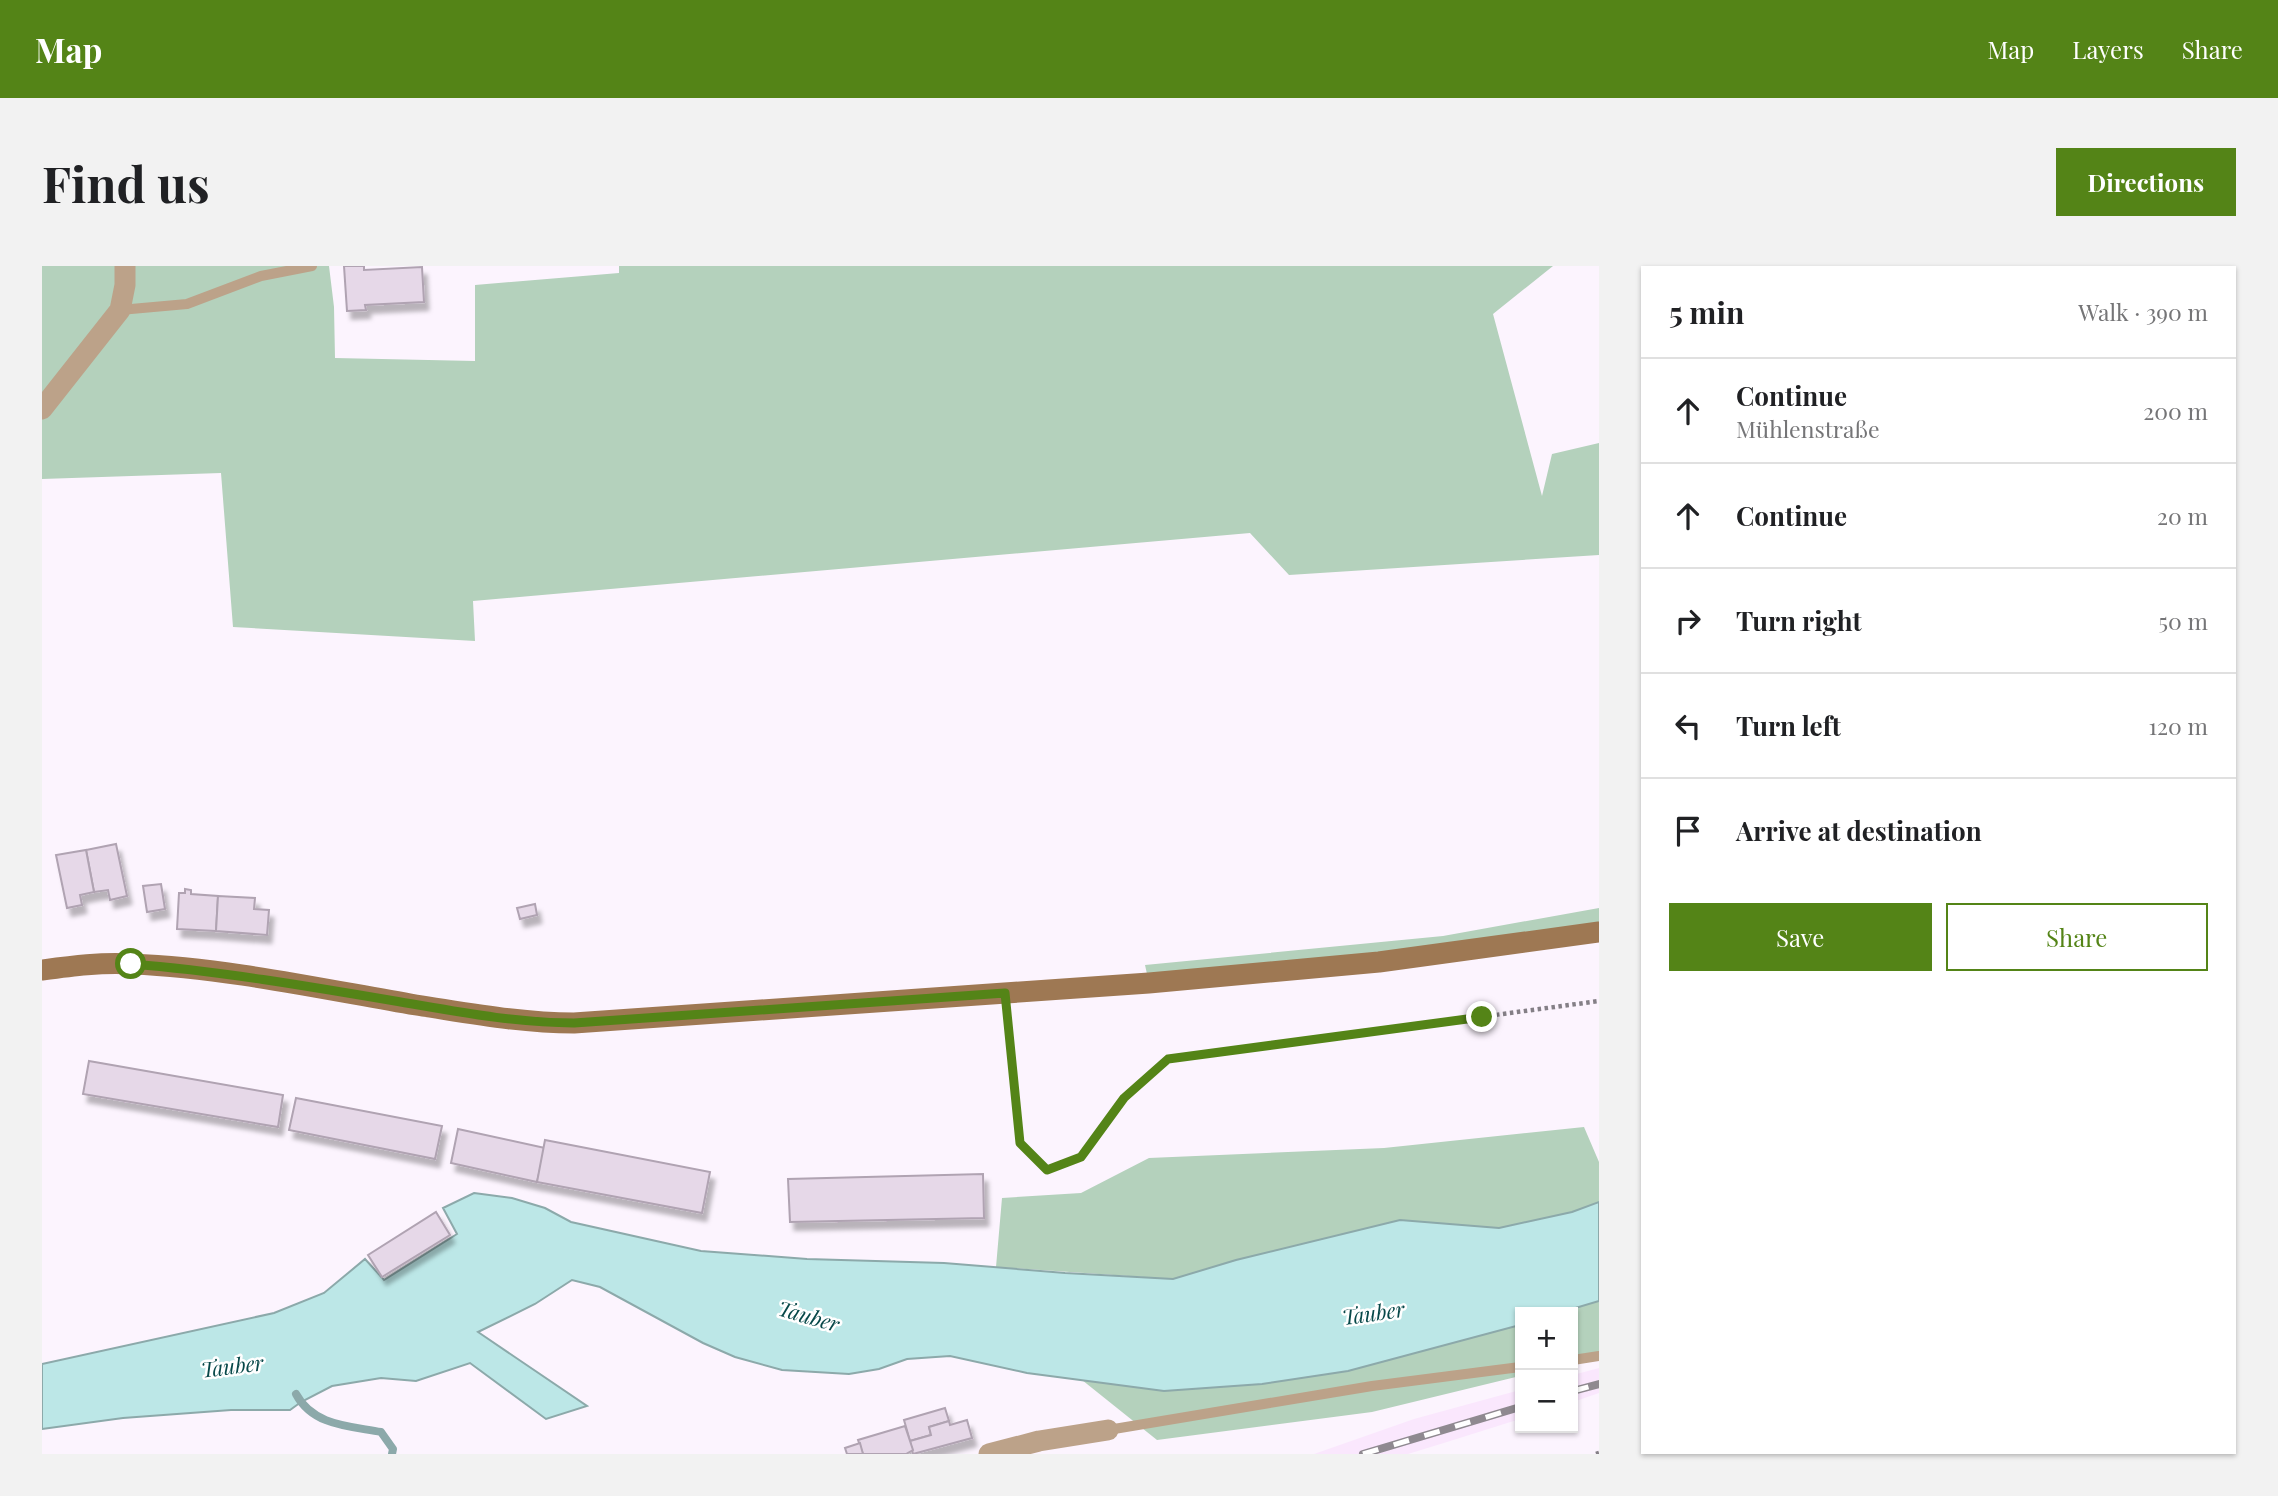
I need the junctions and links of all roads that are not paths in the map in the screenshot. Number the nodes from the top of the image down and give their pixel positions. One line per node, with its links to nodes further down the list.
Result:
1 (125, 266): 3 (street)
2 (312, 266): 3 (lane)
3 (120, 310): 4 (street)
4 (42, 410)
5 (1599, 932): 6 (main road)
6 (42, 970)
7 (1599, 1356): 8 (lane)
8 (1578, 1359)
9 (1515, 1368): 10 (lane)
10 (1108, 1430): 11 (street)
11 (989, 1454)

